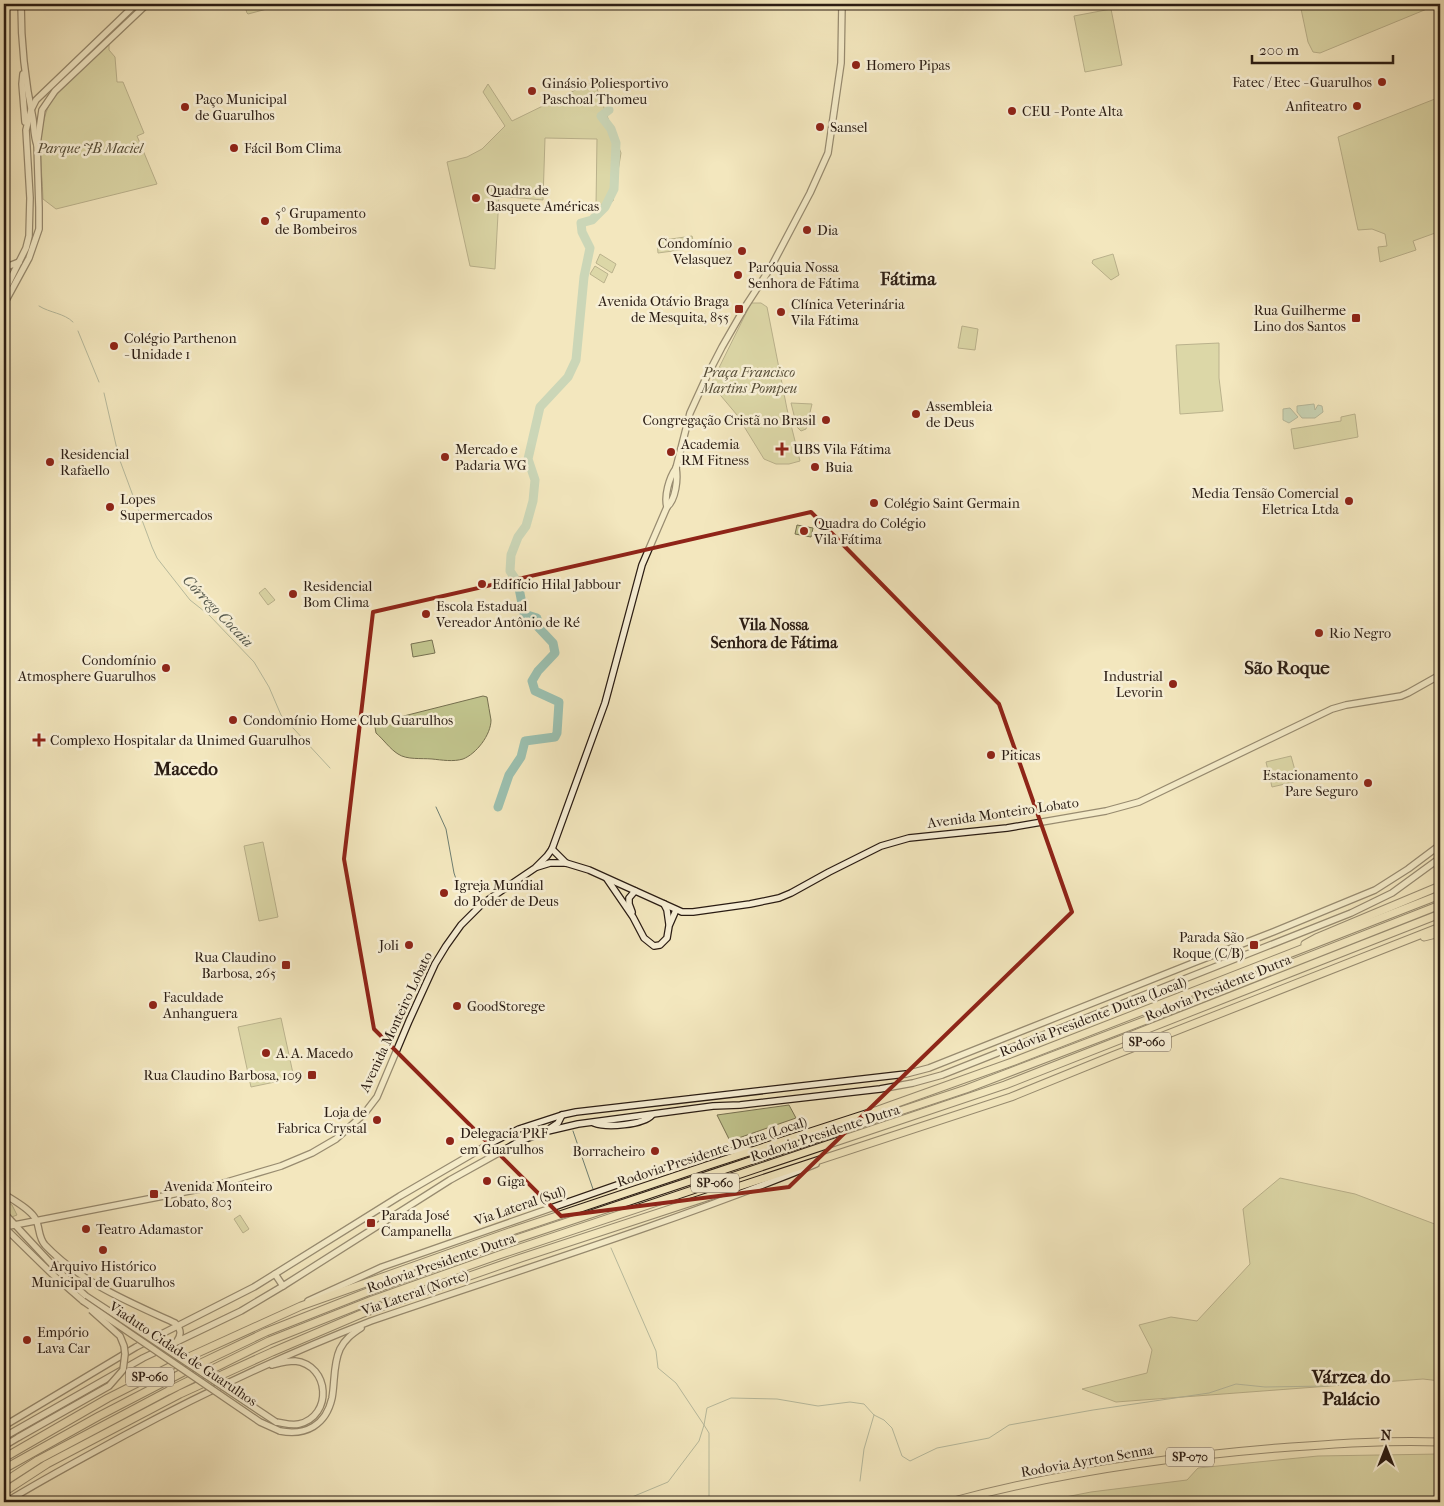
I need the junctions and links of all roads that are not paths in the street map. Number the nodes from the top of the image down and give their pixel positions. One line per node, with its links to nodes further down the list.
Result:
1 (21, 4): 5 (main road)
2 (136, 4): 6 (main road)
3 (146, 4): 8 (main road)
4 (842, 4): 15 (main road, Avenida Monteiro Lobato)
5 (24, 66): 6 (main road); 7 (main road)
6 (31, 110): 7 (main road); 8 (main road)
7 (26, 130): 9 (main road)
8 (37, 146): 12 (main road)
9 (19, 262): 10 (main road); 11 (main road)
10 (4, 268)
11 (4, 292)
12 (4, 304)
13 (1440, 675): 25 (main road, Avenida Monteiro Lobato)
14 (1440, 844): 33 (main road)
15 (552, 849): 17 (main road, Avenida Monteiro Lobato); 18 (main road, Avenida Monteiro Lobato)
16 (1440, 858): 35 (main road)
17 (566, 863): 18 (main road, Avenida Monteiro Lobato); 19 (main road, Avenida Monteiro Lobato)
18 (535, 868): 43 (main road, Avenida Monteiro Lobato)
19 (607, 878): 21 (main road, Avenida Monteiro Lobato); 27 (main road)
20 (1440, 886): 32 (highway)
21 (636, 891): 23 (main road, Avenida Monteiro Lobato); 27 (main road)
22 (1440, 895): 32 (highway, Rodovia Presidente Dutra (Local) / SP-060)
23 (664, 904): 25 (main road, Avenida Monteiro Lobato); 28 (main road)
24 (1440, 904): 60 (highway, Rodovia Presidente Dutra / SP-060)
25 (676, 910): 28 (main road)
26 (1440, 914): 61 (highway, Rodovia Presidente Dutra / SP-060)
27 (633, 917): 28 (main road)
28 (669, 926)
29 (1440, 927): 31 (highway, Rodovia Presidente Dutra / SP-060)
30 (1440, 933): 31 (highway)
31 (1411, 938): 39 (highway, Rodovia Presidente Dutra / SP-060)
32 (1294, 952): 40 (highway, Rodovia Presidente Dutra (Local) / SP-060)
33 (740, 1093): 34 (main road); 35 (main road)
34 (646, 1104): 36 (main road); 37 (main road)
35 (740, 1105): 37 (main road)
36 (562, 1115): 38 (main road); 47 (main road)
37 (652, 1115): 38 (main road)
38 (543, 1132): 48 (main road)
39 (851, 1150): 51 (main road, Via Lateral (Norte)); 62 (highway, Rodovia Presidente Dutra / SP-060)
40 (754, 1151): 50 (highway, Rodovia Presidente Dutra (Local) / SP-060); 50 (main road, Via Lateral (Sul))
41 (4, 1194): 43 (main road)
42 (4, 1214): 44 (main road)
43 (37, 1221): 44 (main road, Avenida Monteiro Lobato); 52 (main road)
44 (15, 1225): 45 (main road, Avenida Monteiro Lobato); 46 (main road)
45 (4, 1227): 46 (main road)
46 (54, 1272): 49 (main road, Viaduto Cidade de Guarulhos); 54 (main road, Viaduto Cidade de Guarulhos, bridge)
47 (275, 1274): 48 (main road); 52 (main road)
48 (283, 1286): 53 (main road)
49 (83, 1301): 51 (main road, Viaduto Cidade de Guarulhos, bridge); 58 (main road, bridge)
50 (301, 1306): 59 (highway, Rodovia Presidente Dutra (Local) / SP-060)
51 (371, 1321): 54 (main road, Via Lateral (Norte))
52 (178, 1326): 53 (main road); 55 (main road)
53 (177, 1341): 56 (main road)
54 (253, 1370): 63 (main road, Via Lateral (Norte))
55 (4, 1426)
56 (4, 1437)
57 (1438, 1441): 64 (highway, Rodovia Ayrton Senna / SP-070)
58 (4, 1446)
59 (4, 1458)
60 (4, 1469)
61 (4, 1482)
62 (4, 1492)
63 (6, 1502)
64 (950, 1502)

